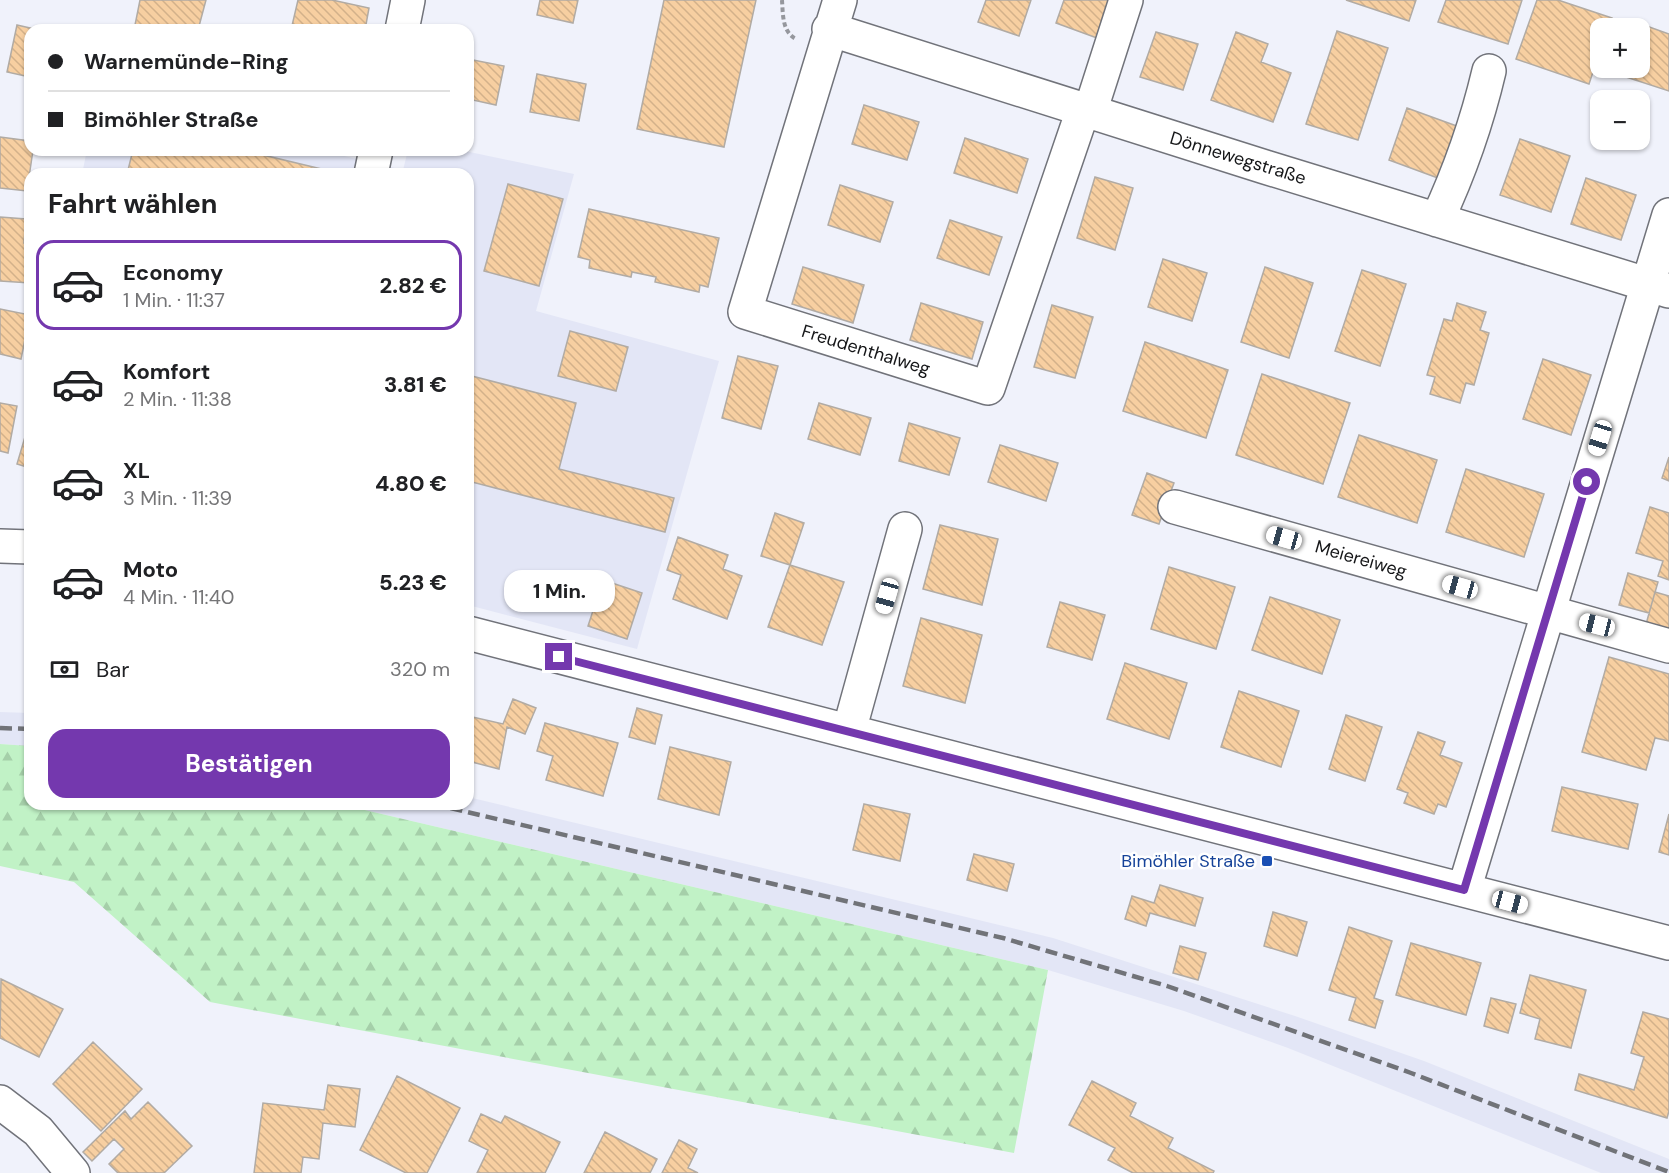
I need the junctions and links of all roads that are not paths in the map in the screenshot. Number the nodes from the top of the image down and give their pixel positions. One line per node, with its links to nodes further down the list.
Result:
1 (408, 0): 4 (street)
2 (1126, 0): 6 (street)
3 (835, 14): 6 (street, Dönnewegstraße); 6 (street, Freudenthalweg)
4 (403, 24)
5 (1489, 71): 8 (street)
6 (1087, 111): 8 (street, Dönnewegstraße)
7 (1669, 215): 9 (street)
8 (1437, 220): 9 (street, Dönnewegstraße)
9 (1658, 288): 14 (street)
10 (1174, 507): 14 (street, Meiereiweg)
11 (905, 529): 17 (street)
12 (0, 546): 13 (street)
13 (24, 548)
14 (1548, 612): 16 (street, Meiereiweg); 18 (street)
15 (474, 635): 17 (street)
16 (1669, 646)
17 (849, 731): 18 (street)
18 (1464, 890): 19 (street)
19 (1669, 943)
20 (0, 1102): 21 (street)
21 (73, 1173)

